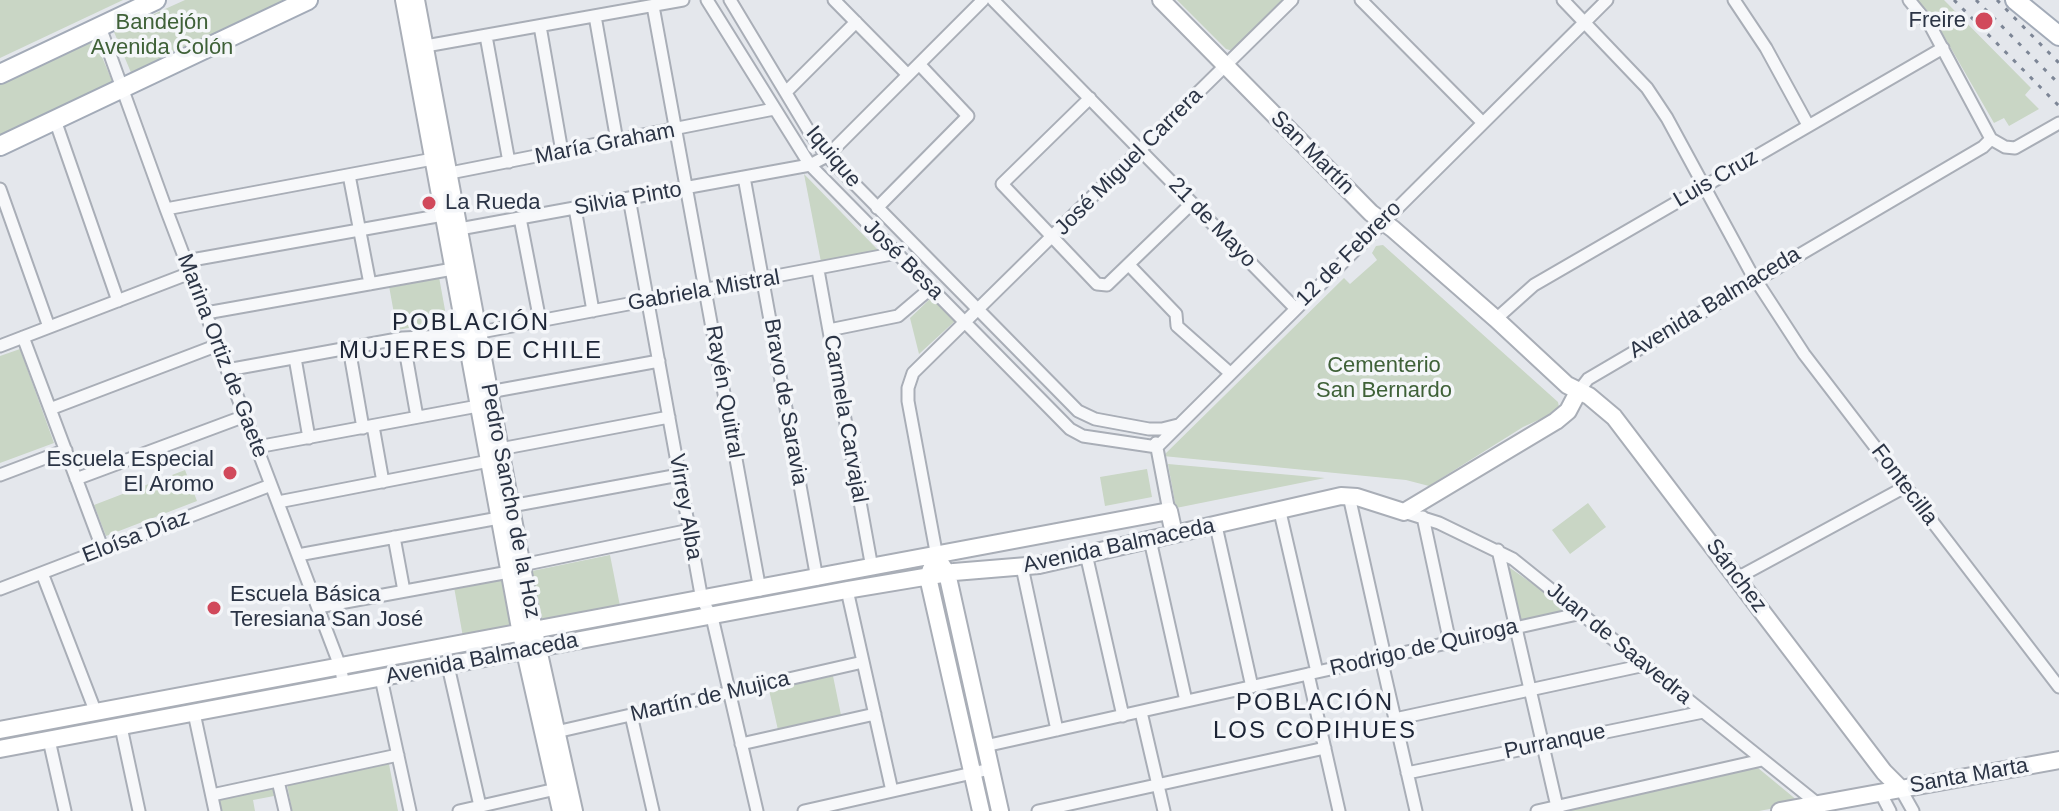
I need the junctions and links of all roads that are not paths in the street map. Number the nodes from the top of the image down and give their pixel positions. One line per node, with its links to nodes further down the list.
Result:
1 (156, 0): 24 (main road)
2 (308, 0): 33 (main road)
3 (404, 0): 27 (street, Pedro Sancho de la Hoz)
4 (416, 0): 27 (street, Pedro Sancho de la Hoz)
5 (683, 0): 19 (street)
6 (707, 0): 36 (street, José Besa)
7 (730, 0): 34 (street, Iquique)
8 (834, 0): 21 (street)
9 (983, 0): 29 (street)
10 (993, 0): 35 (street, 21 de Mayo)
11 (1161, 0): 30 (street, San Martín)
12 (1292, 0): 30 (street, José Miguel Carrera)
13 (1361, 0): 38 (street)
14 (1563, 0): 22 (street, Fontecilla)
15 (1607, 0): 22 (street, 12 de Febrero)
16 (1734, 0): 40 (street)
17 (1909, 0): 28 (street)
18 (2015, 0): 25 (main road)
19 (653, 6): 20 (street); 41 (street, Rayén Quitral)
20 (595, 16): 23 (street); 43 (street)
21 (856, 22): 32 (street); 34 (street)
22 (1585, 22): 38 (street, 12 de Febrero); 53 (street, Fontecilla)
23 (540, 26): 26 (street); 46 (street)
24 (100, 27): 31 (main road); 33 (street, Marina Ortiz de Gaete)
25 (2056, 31)
26 (486, 36): 27 (street); 48 (street)
27 (419, 48): 50 (street, Pedro Sancho de la Hoz)
28 (1943, 48): 40 (street, Luis Cruz); 42 (street)
29 (919, 64): 32 (street); 59 (street)
30 (1225, 65): 45 (street, José Miguel Carrera); 62 (street, San Martín)
31 (0, 74)
32 (908, 75): 47 (street)
33 (124, 88): 37 (main road); 60 (street, Marina Ortiz de Gaete)
34 (786, 92): 47 (street, Iquique)
35 (1090, 98): 45 (street, 21 de Mayo); 65 (street)
36 (774, 109): 41 (street, María Graham); 49 (street, José Besa)
37 (55, 120): 44 (main road); 76 (street)
38 (1482, 122): 62 (street, 12 de Febrero)
39 (2059, 123): 42 (street)
40 (1808, 125): 53 (street, Luis Cruz)
41 (676, 130): 43 (street, María Graham); 54 (street, Rayén Quitral)
42 (1991, 139): 71 (street, Avenida Balmaceda)
43 (617, 141): 46 (street, María Graham)
44 (0, 146)
45 (1141, 150): 57 (street, 21 de Mayo); 65 (street, José Miguel Carrera)
46 (562, 152): 48 (street, María Graham)
47 (827, 156): 49 (street); 59 (street, Iquique)
48 (509, 162): 50 (street, María Graham)
49 (810, 165): 52 (street, Silvia Pinto); 66 (street, José Besa)
50 (439, 169): 51 (street, María Graham); 63 (street, Pedro Sancho de la Hoz)
51 (349, 175): 60 (street, María Graham); 64 (street)
52 (744, 177): 54 (street, Silvia Pinto); 72 (street, Bravo de Saravia)
53 (1704, 186): 71 (street, Fontecilla); 82 (street, Luis Cruz)
54 (686, 188): 56 (street, Silvia Pinto); 75 (street, Rayén Quitral)
55 (0, 189): 85 (street)
56 (629, 198): 58 (street, Silvia Pinto); 77 (street, Virrey Alba)
57 (1192, 203): 67 (street); 78 (street, 21 de Mayo)
58 (575, 208): 61 (street, Silvia Pinto); 80 (street)
59 (877, 208): 79 (street, Iquique)
60 (166, 209): 68 (street, Marina Ortiz de Gaete)
61 (520, 218): 63 (street, Silvia Pinto); 83 (street)
62 (1382, 221): 78 (street, 12 de Febrero); 82 (street, San Martín)
63 (449, 225): 64 (street, Silvia Pinto); 69 (street, Pedro Sancho de la Hoz); 87 (street, Pedro Sancho de la Hoz)
64 (360, 230): 68 (street, Silvia Pinto); 73 (street)
65 (1053, 238): 67 (street); 79 (street, José Miguel Carrera)
66 (897, 253): 70 (street, Gabriela Mistral); 74 (street, José Besa)
67 (1129, 265): 96 (street)
68 (188, 267): 76 (street); 81 (street, Marina Ortiz de Gaete)
69 (453, 269): 73 (street); 87 (street, Pedro Sancho de la Hoz)
70 (818, 270): 72 (street, Gabriela Mistral); 86 (street, Carmela Carvajal)
71 (1756, 279): 98 (street, Avenida Balmaceda); 117 (street, Fontecilla)
72 (763, 280): 75 (street, Gabriela Mistral); 142 (street, Bravo de Saravia)
73 (370, 284): 81 (street)
74 (931, 288): 84 (street, José Besa); 86 (street)
75 (705, 291): 77 (street, Gabriela Mistral); 144 (street, Rayén Quitral)
76 (118, 301): 85 (street)
77 (648, 301): 80 (street, Gabriela Mistral); 94 (street, Virrey Alba)
78 (1295, 308): 96 (street, 12 de Febrero)
79 (979, 309): 84 (street, José Miguel Carrera); 106 (street, Iquique)
80 (593, 311): 83 (street, Gabriela Mistral)
81 (206, 313): 90 (street, Marina Ortiz de Gaete)
82 (1496, 319): 98 (street, San Martín)
83 (540, 321): 87 (street, Gabriela Mistral)
84 (965, 323): 109 (street, José Besa); 134 (street, José Miguel Carrera)
85 (49, 327): 88 (street)
86 (829, 330): 137 (street, Carmela Carvajal)
87 (472, 334): 89 (street, Gabriela Mistral); 97 (street, Pedro Sancho de la Hoz); 99 (street, Pedro Sancho de la Hoz)
88 (23, 337): 91 (street); 100 (street)
89 (403, 338): 92 (street, Gabriela Mistral); 102 (street)
90 (218, 345): 95 (street, Marina Ortiz de Gaete); 100 (street)
91 (0, 346)
92 (349, 348): 93 (street, Gabriela Mistral); 105 (street)
93 (295, 358): 95 (street, Gabriela Mistral); 107 (street)
94 (659, 361): 97 (street); 103 (street, Virrey Alba)
95 (227, 370): 101 (street, Marina Ortiz de Gaete)
96 (1230, 373): 104 (street, 12 de Febrero)
97 (489, 392): 111 (street, Pedro Sancho de la Hoz)
98 (1578, 392): 123 (street, Avenida Balmaceda); 141 (street, Sánchez)
99 (478, 406): 102 (street); 111 (street, Pedro Sancho de la Hoz)
100 (50, 409): 110 (street)
101 (245, 416): 108 (street, Marina Ortiz de Gaete); 114 (street)
102 (417, 417): 105 (street)
103 (669, 417): 111 (street); 113 (street, Virrey Alba)
104 (1178, 425): 106 (street, Iquique); 109 (street, 12 de Febrero)
105 (368, 427): 107 (street); 115 (street)
106 (1149, 429): 109 (street)
107 (309, 438): 108 (street)
108 (257, 447): 116 (street, Marina Ortiz de Gaete)
109 (1157, 447): 120 (street)
110 (66, 450): 112 (street); 114 (street)
111 (494, 455): 115 (street); 121 (street, Pedro Sancho de la Hoz)
112 (0, 475)
113 (679, 475): 121 (street); 126 (street, Virrey Alba)
114 (76, 479): 130 (street)
115 (383, 482): 119 (street)
116 (271, 485): 119 (street, Marina Ortiz de Gaete); 130 (street, Eloísa Díaz)
117 (1905, 487): 141 (street); 164 (street, Fontecilla)
118 (1349, 496): 122 (street, Avenida Balmaceda); 123 (street, Avenida Balmaceda); 155 (street)
119 (278, 502): 133 (street, Marina Ortiz de Gaete)
120 (1169, 511): 127 (street); 134 (street, Avenida Balmaceda)
121 (505, 512): 128 (street); 136 (street, Pedro Sancho de la Hoz)
122 (1280, 512): 125 (street, Avenida Balmaceda); 160 (street)
123 (1404, 512): 124 (street, Juan de Saavedra)
124 (1423, 517): 131 (street, Juan de Saavedra); 153 (street)
125 (1216, 526): 127 (street, Avenida Balmaceda); 163 (street)
126 (690, 530): 136 (street); 147 (street, Virrey Alba)
127 (1174, 534): 129 (street, Avenida Balmaceda)
128 (394, 537): 133 (street); 146 (street)
129 (1150, 540): 132 (street, Avenida Balmaceda); 167 (street)
130 (103, 550): 138 (street, Eloísa Díaz)
131 (1498, 550): 149 (street, Juan de Saavedra); 151 (street)
132 (1086, 554): 135 (street, Avenida Balmaceda); 174 (street)
133 (298, 555): 148 (street, Marina Ortiz de Gaete)
134 (937, 557): 137 (street, Avenida Balmaceda); 139 (street); 140 (street)
135 (1022, 567): 139 (street, Avenida Balmaceda); 178 (street)
136 (515, 568): 146 (street); 152 (street, Pedro Sancho de la Hoz)
137 (872, 568): 142 (street, Avenida Balmaceda)
138 (42, 573): 143 (street, Eloísa Díaz); 170 (street)
139 (947, 573): 140 (street, Avenida Balmaceda); 183 (street)
140 (928, 577): 145 (street, Avenida Balmaceda); 190 (street)
141 (1737, 578): 191 (street, Sánchez)
142 (817, 579): 144 (street, Avenida Balmaceda)
143 (0, 589)
144 (760, 590): 147 (street, Avenida Balmaceda)
145 (847, 590): 150 (street, Avenida Balmaceda); 156 (street)
146 (404, 591): 148 (street)
147 (702, 600): 150 (street, Virrey Alba); 152 (street, Avenida Balmaceda)
148 (318, 607): 158 (street, Marina Ortiz de Gaete)
149 (1582, 613): 151 (street, Rodrigo de Quiroga); 157 (street, Juan de Saavedra)
150 (712, 617): 154 (street, Avenida Balmaceda); 166 (street, Virrey Alba)
151 (1516, 628): 153 (street, Rodrigo de Quiroga); 165 (street)
152 (527, 632): 154 (street, Pedro Sancho de la Hoz); 158 (street, Avenida Balmaceda)
153 (1450, 643): 155 (street, Rodrigo de Quiroga)
154 (531, 650): 159 (street, Avenida Balmaceda); 179 (street, Pedro Sancho de la Hoz); 196 (street, Pedro Sancho de la Hoz)
155 (1381, 658): 160 (street, Rodrigo de Quiroga); 175 (street)
156 (863, 662): 166 (street, Martín de Mujica); 172 (street)
157 (1645, 665): 165 (street); 169 (street, Juan de Saavedra)
158 (340, 666): 162 (street, Marina Ortiz de Gaete); 170 (street, Avenida Balmaceda)
159 (448, 666): 161 (street, Avenida Balmaceda); 201 (street)
160 (1313, 673): 163 (street, Rodrigo de Quiroga); 184 (street)
161 (381, 678): 162 (street, Avenida Balmaceda); 186 (street)
162 (344, 685): 171 (street, Avenida Balmaceda)
163 (1252, 687): 167 (street, Rodrigo de Quiroga)
164 (2059, 687)
165 (1530, 690): 175 (street); 182 (street)
166 (730, 693): 173 (street, Martín de Mujica); 181 (street, Virrey Alba)
167 (1186, 701): 168 (street, Rodrigo de Quiroga)
168 (1141, 712): 174 (street, Rodrigo de Quiroga); 194 (street)
169 (1703, 712): 182 (street, Purranque); 187 (street, Juan de Saavedra)
170 (96, 713): 177 (street, Avenida Balmaceda)
171 (194, 713): 176 (street, Avenida Balmaceda); 199 (street)
172 (875, 714): 181 (street); 197 (street)
173 (631, 715): 179 (street, Martín de Mujica); 212 (street)
174 (1123, 716): 178 (street, Rodrigo de Quiroga)
175 (1395, 719): 192 (street)
176 (121, 727): 180 (street, Avenida Balmaceda); 205 (street)
177 (0, 730)
178 (1057, 730): 183 (street, Rodrigo de Quiroga)
179 (556, 732): 211 (street, Pedro Sancho de la Hoz)
180 (49, 740): 185 (street, Avenida Balmaceda); 204 (street)
181 (741, 744): 213 (street, Virrey Alba)
182 (1543, 745): 192 (street, Purranque); 202 (street)
183 (985, 746): 189 (street)
184 (1325, 748): 194 (street); 219 (street)
185 (0, 749)
186 (398, 755): 193 (street); 208 (street)
187 (1762, 760): 200 (street, Juan de Saavedra); 202 (street)
188 (2059, 760): 195 (street, Santa Marta)
189 (990, 769): 190 (street); 216 (street)
190 (972, 772): 197 (street); 215 (street)
191 (1884, 772): 195 (street, Sánchez); 198 (street)
192 (1407, 773): 220 (street)
193 (278, 781): 199 (street); 207 (street)
194 (1158, 785): 217 (street); 218 (street)
195 (1900, 788): 198 (street, Santa Marta); 224 (street, Sánchez)
196 (556, 789): 201 (street); 210 (street, Pedro Sancho de la Hoz)
197 (892, 791): 214 (street)
198 (1880, 792): 200 (street, Santa Marta); 223 (street)
199 (212, 795): 206 (street)
200 (1818, 804): 203 (street, Santa Marta)
201 (480, 806): 209 (street)
202 (1557, 809): 221 (street)
203 (1799, 809): 222 (street, Santa Marta)
204 (65, 811)
205 (139, 811)
206 (215, 811)
207 (285, 811)
208 (410, 811)
209 (459, 811)
210 (561, 811)
211 (574, 811)
212 (653, 811)
213 (757, 811)
214 (804, 811)
215 (981, 811)
216 (1000, 811)
217 (1038, 811)
218 (1164, 811)
219 (1339, 811)
220 (1416, 811)
221 (1537, 811)
222 (1780, 811)
223 (1890, 811)
224 (1913, 811)

